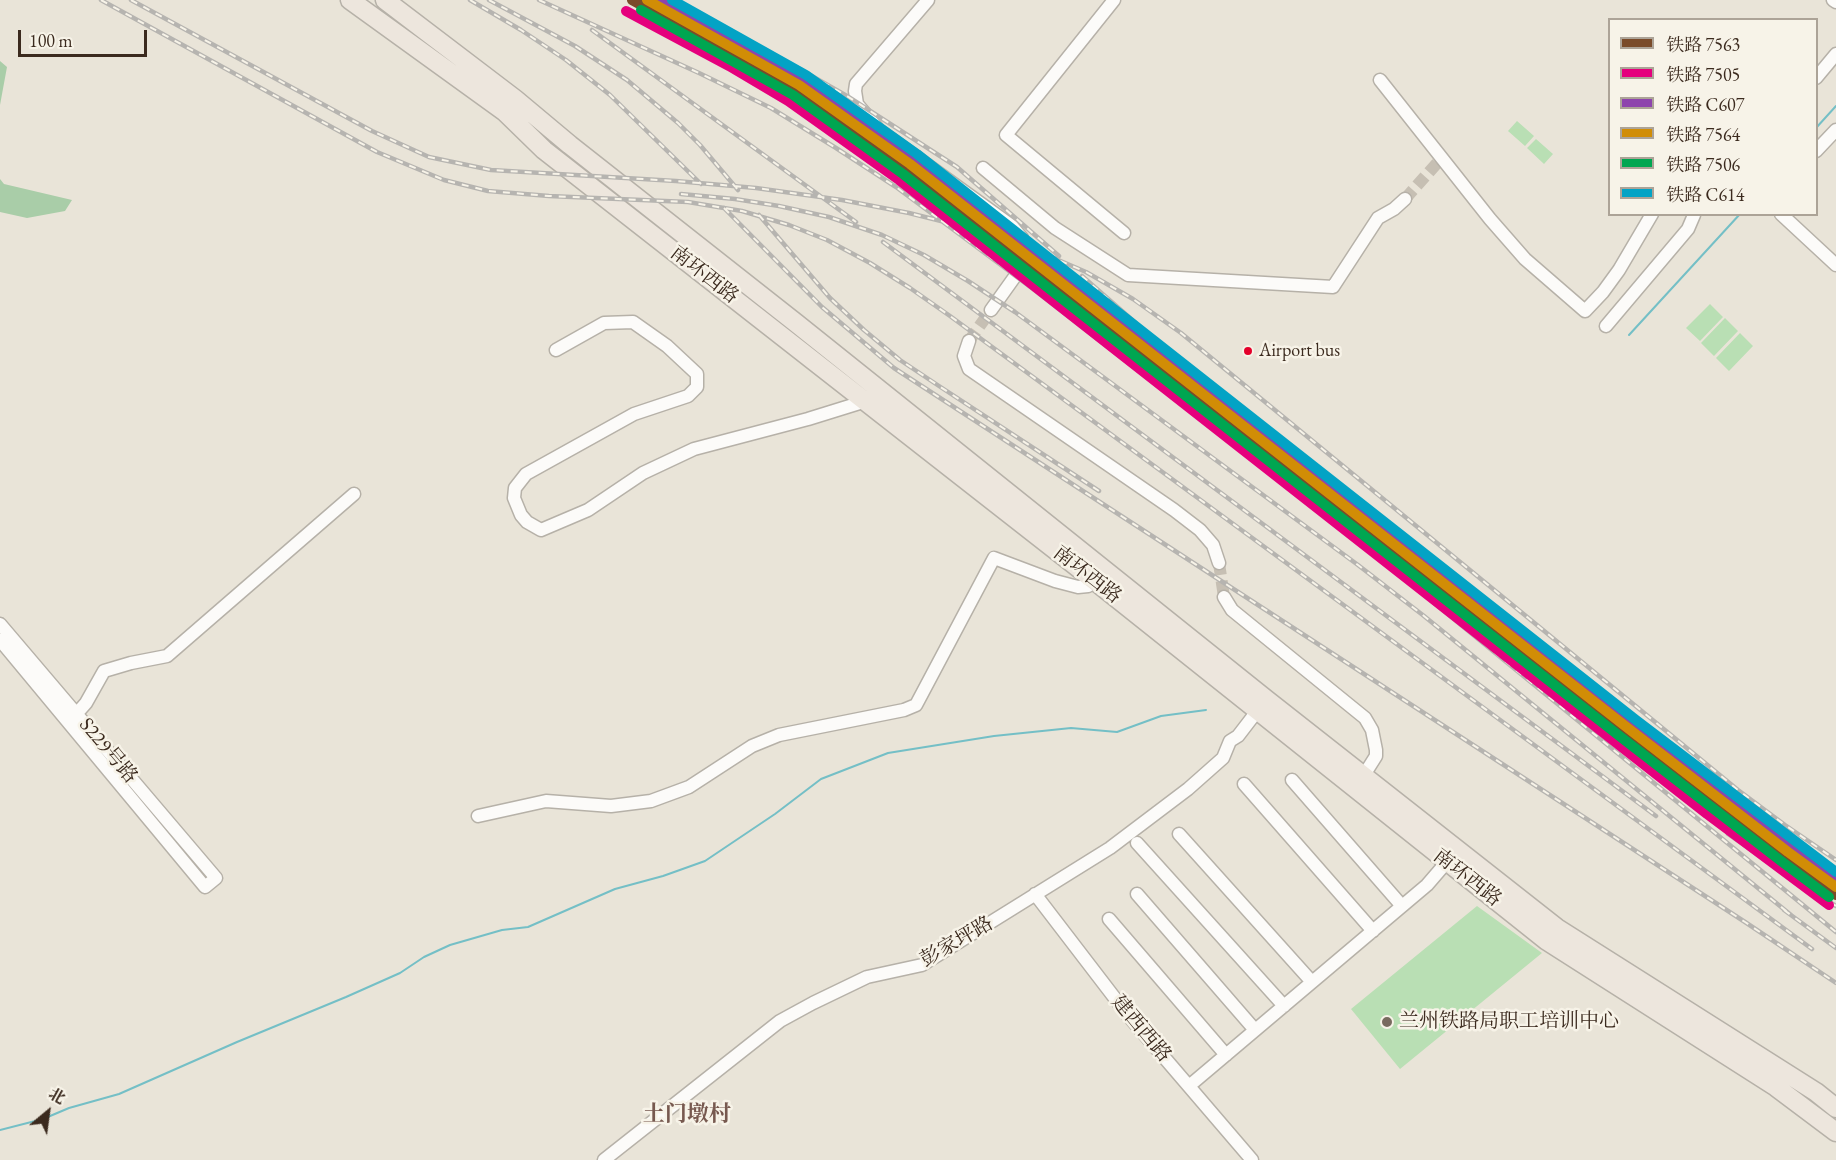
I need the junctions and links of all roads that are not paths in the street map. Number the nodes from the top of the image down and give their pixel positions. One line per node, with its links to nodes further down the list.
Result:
1 (350, 0): 23 (highway, 南环西路)
2 (385, 0): 32 (highway, 南环西路)
3 (928, 0): 16 (street)
4 (1114, 0): 15 (street)
5 (1836, 54): 6 (street)
6 (1818, 76)
7 (1380, 80): 12 (street)
8 (1836, 130): 9 (street)
9 (1818, 149)
10 (983, 168): 11 (street)
11 (1405, 199)
12 (1651, 216)
13 (1694, 216): 20 (street)
14 (1783, 216): 17 (street)
15 (1124, 233)
16 (1022, 238)
17 (1836, 265)
18 (1016, 275): 19 (street)
19 (991, 310)
20 (1606, 326)
21 (969, 341): 25 (street)
22 (556, 350): 23 (street)
23 (866, 400): 26 (highway, 南环西路)
24 (354, 494): 31 (street)
25 (1219, 563)
26 (1095, 581): 30 (highway, 南环西路); 35 (street)
27 (1224, 597): 32 (street)
28 (0, 624): 31 (street, S229号路)
29 (0, 640): 31 (street, S229号路)
30 (1258, 710): 38 (highway, 南环西路); 39 (street, 彭家坪路)
31 (72, 718): 31 (street, S229号路)
32 (1364, 775): 38 (highway, 南环西路)
33 (1292, 780): 41 (street)
34 (1244, 784): 43 (street)
35 (478, 816)
36 (1179, 834): 44 (street)
37 (1137, 843): 45 (street)
38 (1452, 856): 41 (street); 49 (highway, 南环西路); 50 (highway, 南环西路)
39 (1035, 894): 48 (street, 建西西路); 51 (street, 彭家坪路)
40 (1137, 894): 46 (street)
41 (1402, 906): 43 (street)
42 (1109, 920): 47 (street)
43 (1373, 931): 44 (street)
44 (1312, 982): 45 (street)
45 (1284, 1006): 46 (street)
46 (1255, 1030): 47 (street)
47 (1226, 1055): 48 (street)
48 (1189, 1086): 52 (street, 建西西路)
49 (1836, 1108)
50 (1836, 1132)
51 (604, 1160)
52 (1252, 1160)

